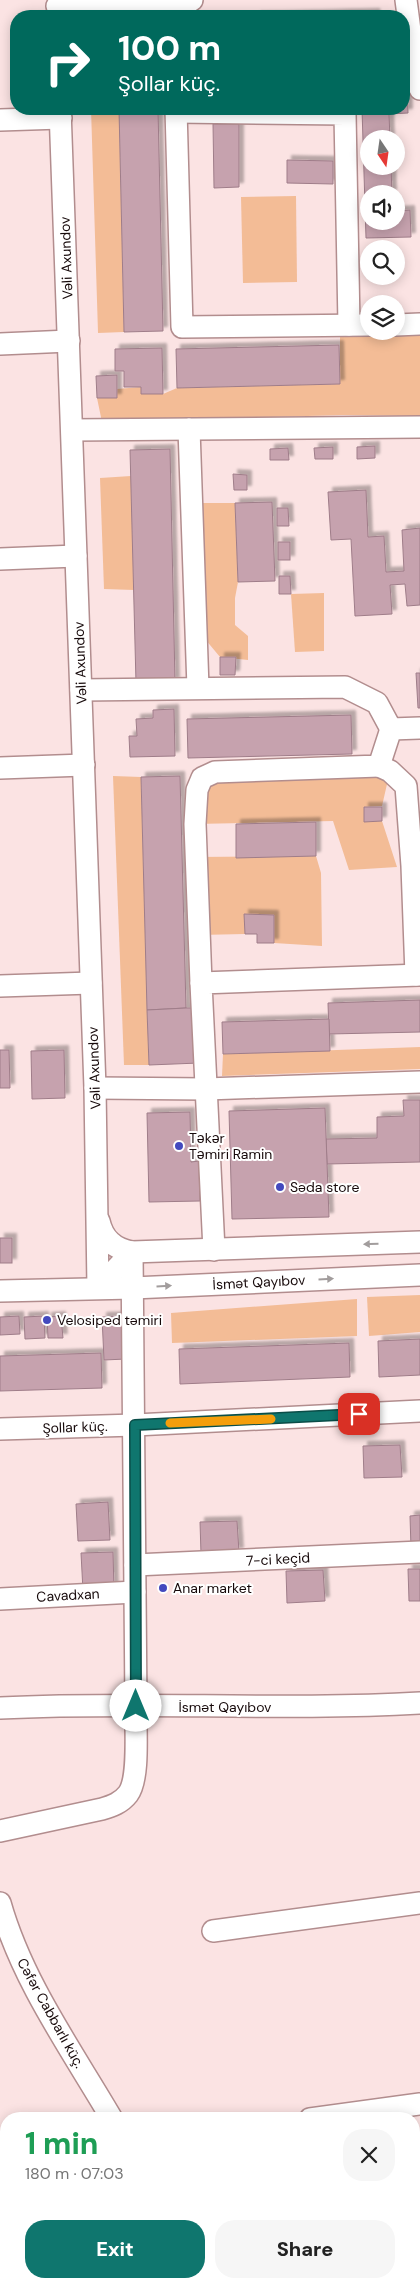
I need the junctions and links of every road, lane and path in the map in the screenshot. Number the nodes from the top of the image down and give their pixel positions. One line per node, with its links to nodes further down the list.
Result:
1 (192, 0): 2 (street)
2 (120, 1): 3 (street)
3 (57, 7)
4 (410, 27): 5 (street)
5 (418, 80)
6 (43, 115): 10 (street)
7 (60, 115): 14 (street, Vəli Axundov)
8 (176, 115): 12 (street)
9 (345, 115): 12 (street)
10 (0, 120)
11 (420, 324): 13 (street)
12 (359, 325)
13 (405, 325)
14 (69, 341): 15 (street); 18 (street, Vəli Axundov)
15 (0, 344)
16 (420, 427): 17 (street)
17 (189, 429): 18 (street); 21 (street)
18 (72, 430): 19 (street, Vəli Axundov)
19 (76, 556): 20 (street); 22 (street, Vəli Axundov)
20 (0, 559)
21 (198, 688): 22 (street); 24 (street)
22 (81, 690): 25 (street, Vəli Axundov)
23 (420, 728): 24 (street)
24 (391, 729): 26 (street)
25 (84, 765): 27 (street); 29 (street, Vəli Axundov)
26 (379, 766): 28 (street); 30 (street)
27 (0, 768)
28 (418, 975): 30 (street)
29 (91, 983): 31 (street); 33 (street, Vəli Axundov)
30 (202, 983): 34 (street)
31 (0, 986)
32 (420, 1082): 34 (street)
33 (95, 1088): 34 (street); 35 (street, Vəli Axundov)
34 (206, 1089): 37 (street)
35 (98, 1217): 38 (street); 40 (street, Vəli Axundov)
36 (420, 1242): 37 (street, one-way to 37)
37 (214, 1250): 38 (street)
38 (132, 1252): 40 (street); 41 (street)
39 (420, 1275): 41 (street, İsmət Qayıbov, one-way to 39)
40 (98, 1288): 41 (street, İsmət Qayıbov); 42 (street)
41 (133, 1288): 44 (street)
42 (0, 1291)
43 (420, 1411): 44 (street, Şollar küç.)
44 (135, 1425): 45 (street, Şollar küç.); 47 (street)
45 (0, 1429)
46 (420, 1552): 47 (street, 7-ci keçid)
47 (136, 1565): 48 (street)
48 (136, 1592): 49 (street, Cavadxan); 51 (street)
49 (0, 1599)
50 (420, 1703): 51 (street, İsmət Qayıbov)
51 (136, 1706): 52 (street, İsmət Qayıbov); 53 (street)
52 (0, 1708)
53 (0, 1831)
54 (0, 1903): 58 (street, Cəfər Cabbarlı küç.)
55 (420, 1903): 56 (street)
56 (213, 1931)
57 (420, 2104): 59 (street)
58 (108, 2112)
59 (361, 2112)

